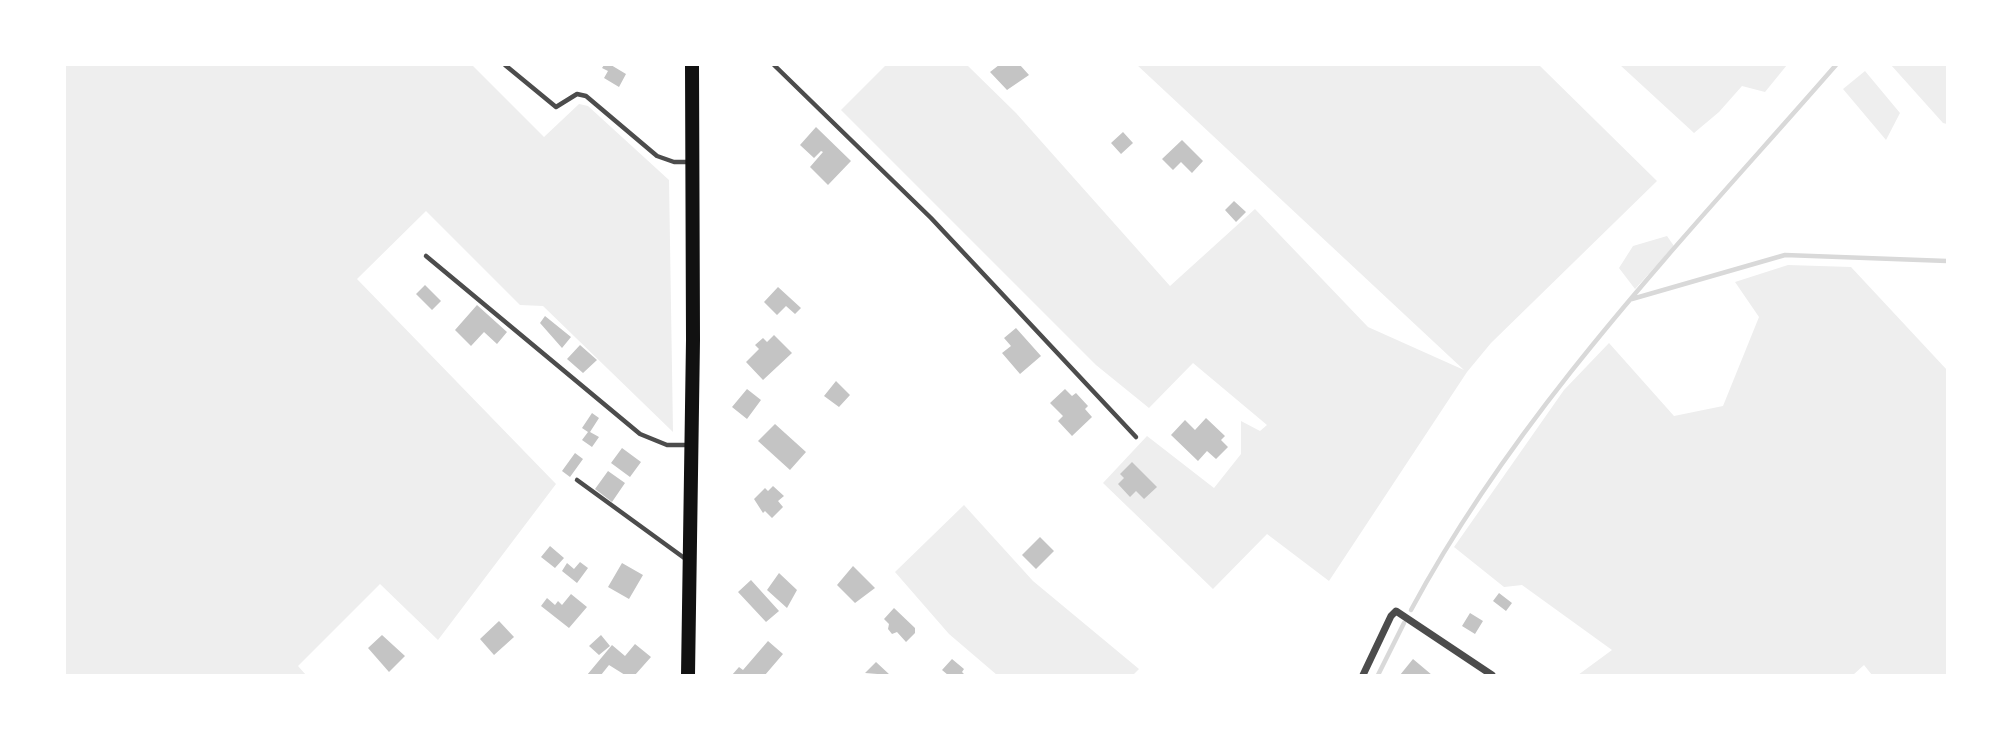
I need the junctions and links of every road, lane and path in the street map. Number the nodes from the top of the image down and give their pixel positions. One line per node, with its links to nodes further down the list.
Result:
1 (505, 65): 4 (lane)
2 (692, 65): 4 (main road)
3 (774, 65): 6 (lane)
4 (694, 162): 7 (main road)
5 (426, 257): 7 (lane)
6 (1136, 437)
7 (692, 444): 9 (main road)
8 (577, 480): 9 (lane)
9 (690, 562): 10 (main road)
10 (688, 675)
11 (1363, 675): 12 (street)
12 (1492, 675)

